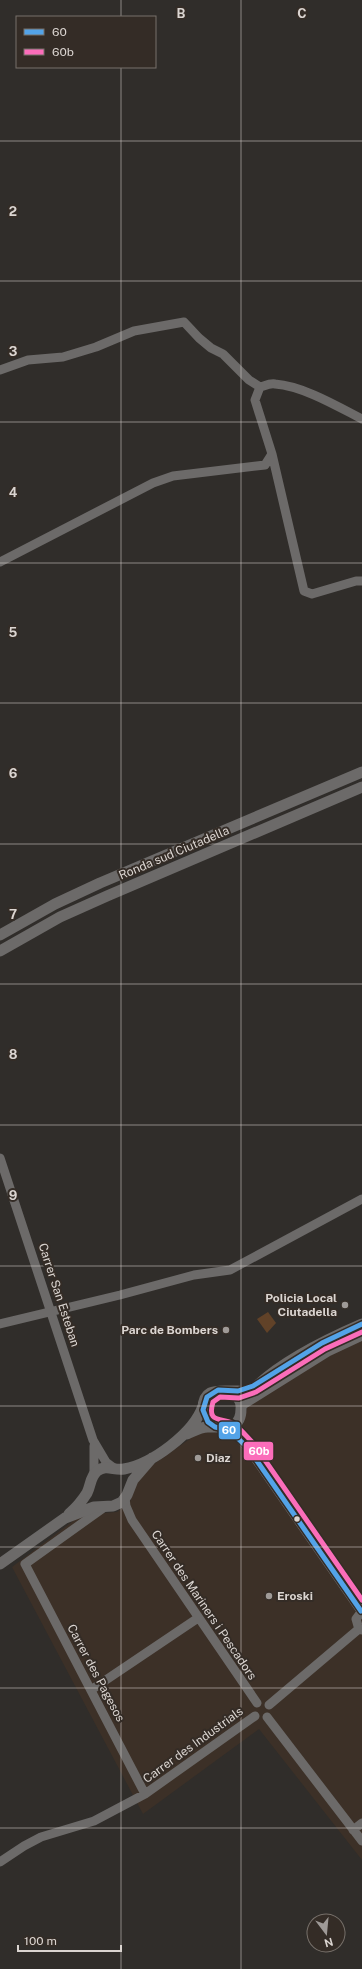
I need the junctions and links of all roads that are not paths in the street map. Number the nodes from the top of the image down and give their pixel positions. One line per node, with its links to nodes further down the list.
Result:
1 (0, 370): 2 (street)
2 (260, 387): 3 (street); 4 (street)
3 (362, 419)
4 (272, 454): 5 (street); 6 (street)
5 (0, 562)
6 (362, 581)
7 (362, 772): 9 (main road, Ronda sud Ciutadella)
8 (362, 787): 10 (main road, Ronda sud Ciutadella)
9 (0, 935)
10 (0, 951)
11 (0, 1158): 13 (street, Carrer San Esteban)
12 (362, 1199): 13 (street)
13 (52, 1312): 14 (street); 24 (street, Carrer San Esteban)
14 (0, 1324)
15 (362, 1324): 17 (main road)
16 (362, 1336): 19 (street)
17 (262, 1381): 18 (main road); 19 (main road)
18 (230, 1391): 19 (main road); 20 (main road)
19 (241, 1405): 21 (main road)
20 (203, 1406): 22 (main road); 23 (main road)
21 (239, 1419): 22 (main road); 25 (street)
22 (220, 1427): 23 (main road); 25 (street)
23 (179, 1439): 26 (main road)
24 (93, 1440): 27 (street, Carrer San Esteban); 28 (street, Carrer San Esteban)
25 (248, 1448): 34 (street)
26 (152, 1458): 27 (main road); 29 (main road)
27 (115, 1468): 28 (main road); 29 (main road)
28 (92, 1479): 30 (main road); 31 (main road)
29 (127, 1493): 30 (main road); 32 (street, Carrer des Mariners i Pescadors)
30 (108, 1506): 31 (main road); 32 (street, Carrer des Mariners i Pescadors); 37 (street, Carrer des Pagesos)
31 (65, 1518): 33 (main road)
32 (132, 1520): 35 (street, Carrer des Mariners i Pescadors)
33 (0, 1564)
34 (362, 1611): 36 (street)
35 (198, 1618): 37 (street); 38 (street, Carrer des Mariners i Pescadors)
36 (361, 1629): 39 (street)
37 (91, 1690): 42 (street, Carrer des Pagesos)
38 (257, 1703): 39 (street); 40 (street)
39 (269, 1705): 41 (street)
40 (255, 1716): 41 (street); 42 (street, Carrer des Industrials)
41 (267, 1717): 44 (street)
42 (146, 1794): 46 (street, Carrer des Industrials)
43 (362, 1823): 44 (street)
44 (353, 1830): 45 (street)
45 (362, 1841)
46 (0, 1862)

